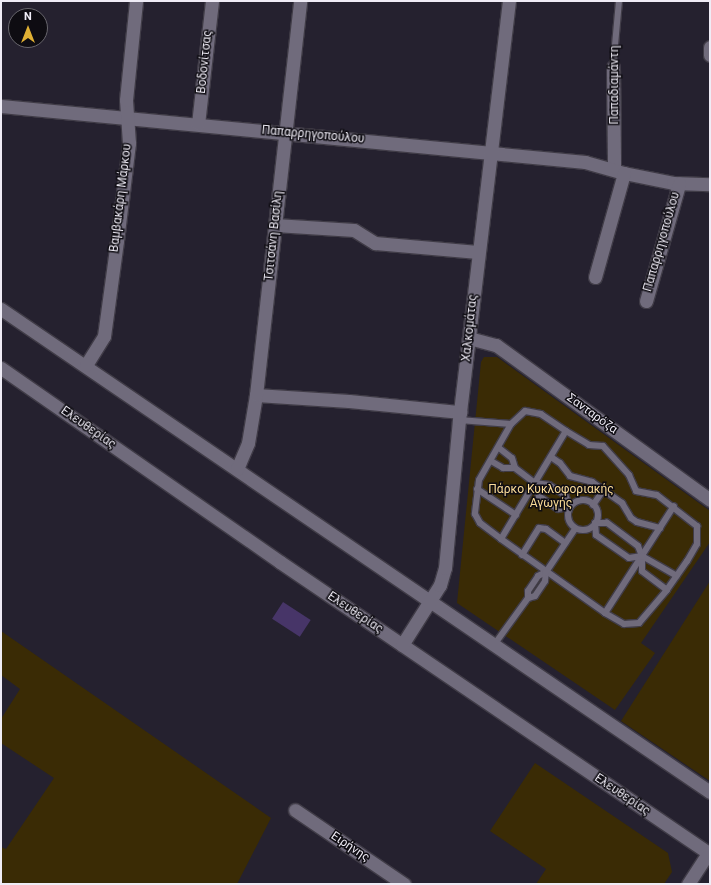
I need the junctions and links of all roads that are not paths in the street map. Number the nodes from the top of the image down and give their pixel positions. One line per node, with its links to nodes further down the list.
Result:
1 (136, 1): 10 (street, Βαμβακάρη Μάρκου)
2 (212, 1): 11 (street, Βοδονίτσας)
3 (300, 1): 12 (street, Τσιτσάνη Βασίλη)
4 (509, 1): 13 (street, Χαλκομάτας)
5 (619, 1): 8 (lane, Παπαδιαμάντη)
6 (710, 47): 7 (street)
7 (710, 55)
8 (613, 66): 14 (street, Παπαδιαμάντη)
9 (1, 106): 10 (street, Παπαρρηγοπούλου)
10 (126, 117): 11 (street, Παπαρρηγοπούλου); 23 (street, Βαμβακάρη Μάρκου)
11 (198, 124): 12 (street, Παπαρρηγοπούλου)
12 (285, 132): 13 (street, Παπαρρηγοπούλου); 17 (street, Τσιτσάνη Βασίλη)
13 (491, 152): 14 (street, Παπαρρηγοπούλου); 18 (street, Χαλκομάτας)
14 (619, 172): 15 (street, Παπαρρηγοπούλου); 19 (street)
15 (679, 184): 16 (street, Παπαρρηγοπούλου); 20 (street, Παπαρρηγοπούλου)
16 (710, 184)
17 (275, 225): 18 (street); 25 (street, Τσιτσάνη Βασίλη)
18 (478, 252): 22 (street, Χαλκομάτας)
19 (595, 277)
20 (646, 301)
21 (1, 309): 23 (street)
22 (469, 338): 26 (street, Χαλκομάτας); 37 (street, Σανταρόζα)
23 (86, 365): 33 (street)
24 (1, 368): 54 (street, Ελευθερίας)
25 (256, 395): 26 (street); 33 (street, Τσιτσάνη Βασίλη)
26 (460, 416): 27 (lane); 52 (street, Χαλκομάτας)
27 (511, 424): 28 (lane); 29 (lane)
28 (566, 431): 30 (lane); 39 (lane)
29 (499, 448): 31 (lane); 32 (lane)
30 (551, 457): 34 (lane); 36 (lane)
31 (491, 461): 32 (lane); 35 (lane)
32 (515, 468): 34 (lane)
33 (238, 469): 52 (street)
34 (535, 483): 40 (lane); 40 (lane); 41 (lane)
35 (476, 489): 41 (lane); 45 (lane)
36 (602, 492): 38 (lane); 43 (lane)
37 (710, 500)
38 (593, 505): 40 (lane); 42 (lane)
39 (674, 506): 43 (lane); 50 (lane)
40 (570, 507): 44 (lane)
41 (516, 515): 45 (lane)
42 (595, 522): 44 (lane); 48 (lane); 48 (lane)
43 (660, 528): 48 (lane)
44 (575, 529): 46 (lane)
45 (501, 539): 47 (lane)
46 (565, 543): 47 (lane); 49 (lane)
47 (522, 555): 49 (lane)
48 (642, 556): 50 (lane); 51 (lane); 53 (lane)
49 (546, 572): 53 (lane); 55 (lane)
50 (677, 576): 51 (lane)
51 (667, 590): 53 (lane)
52 (429, 602): 54 (street, Χαλκομάτας); 55 (street)
53 (605, 613)
54 (402, 645): 58 (street, Ελευθερίας)
55 (494, 645): 56 (street)
56 (710, 792)
57 (295, 810): 59 (street, Ειρήνης)
58 (709, 854): 60 (street)
59 (404, 884)
60 (688, 884)

